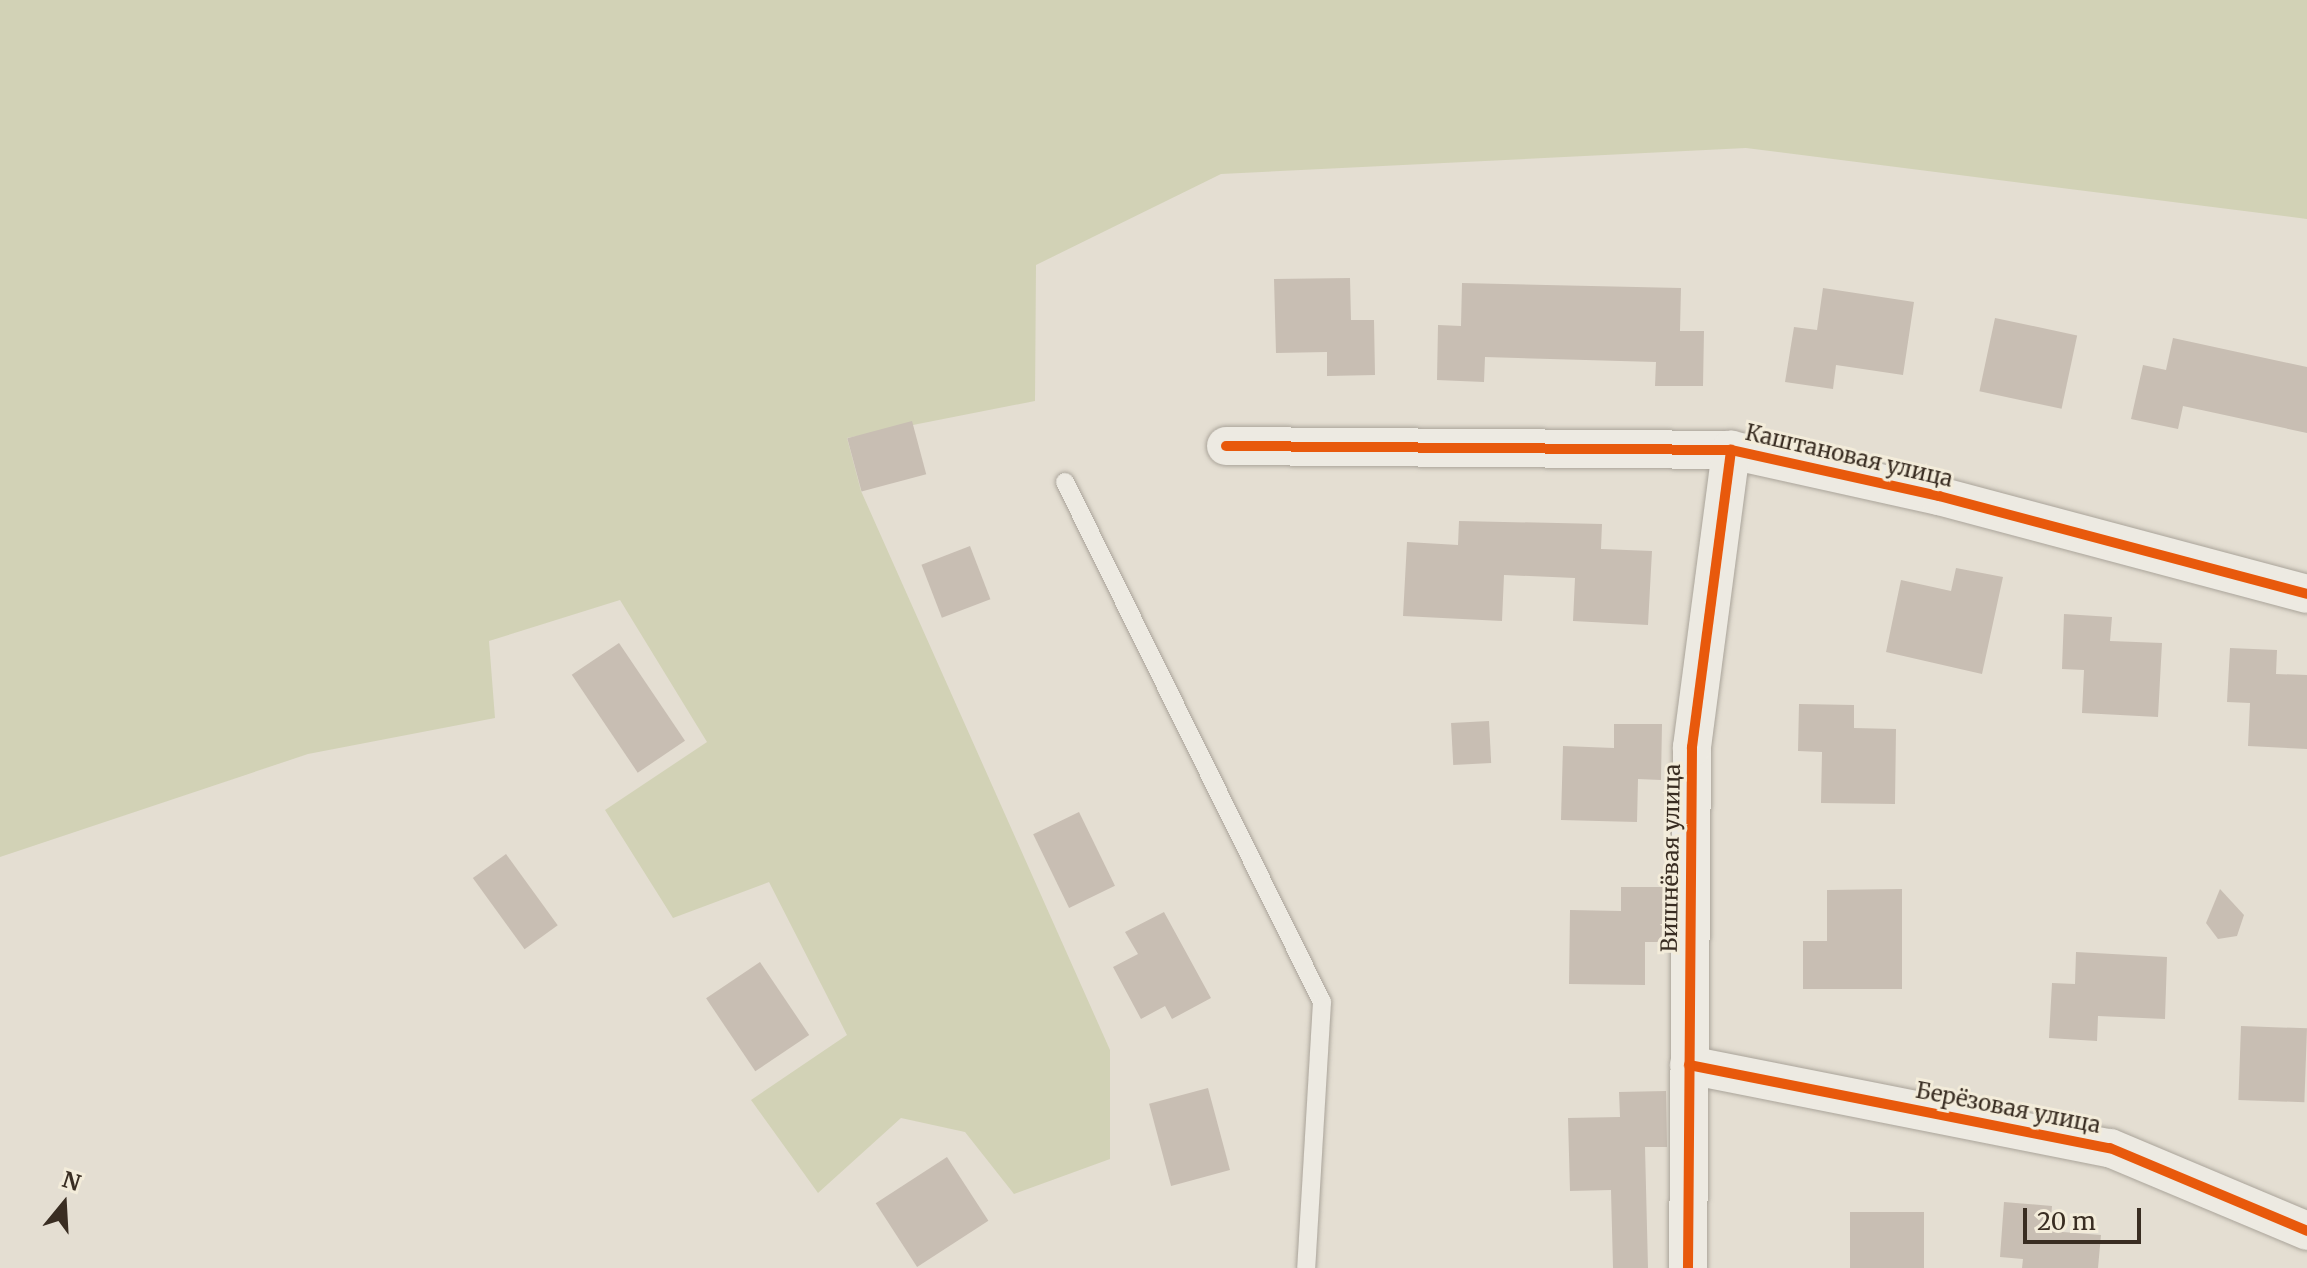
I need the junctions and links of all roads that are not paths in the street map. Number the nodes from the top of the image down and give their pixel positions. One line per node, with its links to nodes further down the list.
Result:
1 (1226, 446): 2 (street, Каштановая улица)
2 (1731, 450): 4 (street, Каштановая улица); 5 (street, Вишнёвая улица)
3 (1065, 482): 7 (lane)
4 (2307, 594)
5 (1689, 1065): 6 (street, Берёзовая улица); 8 (street, Вишнёвая улица)
6 (2307, 1231)
7 (1307, 1267)
8 (1688, 1268)

